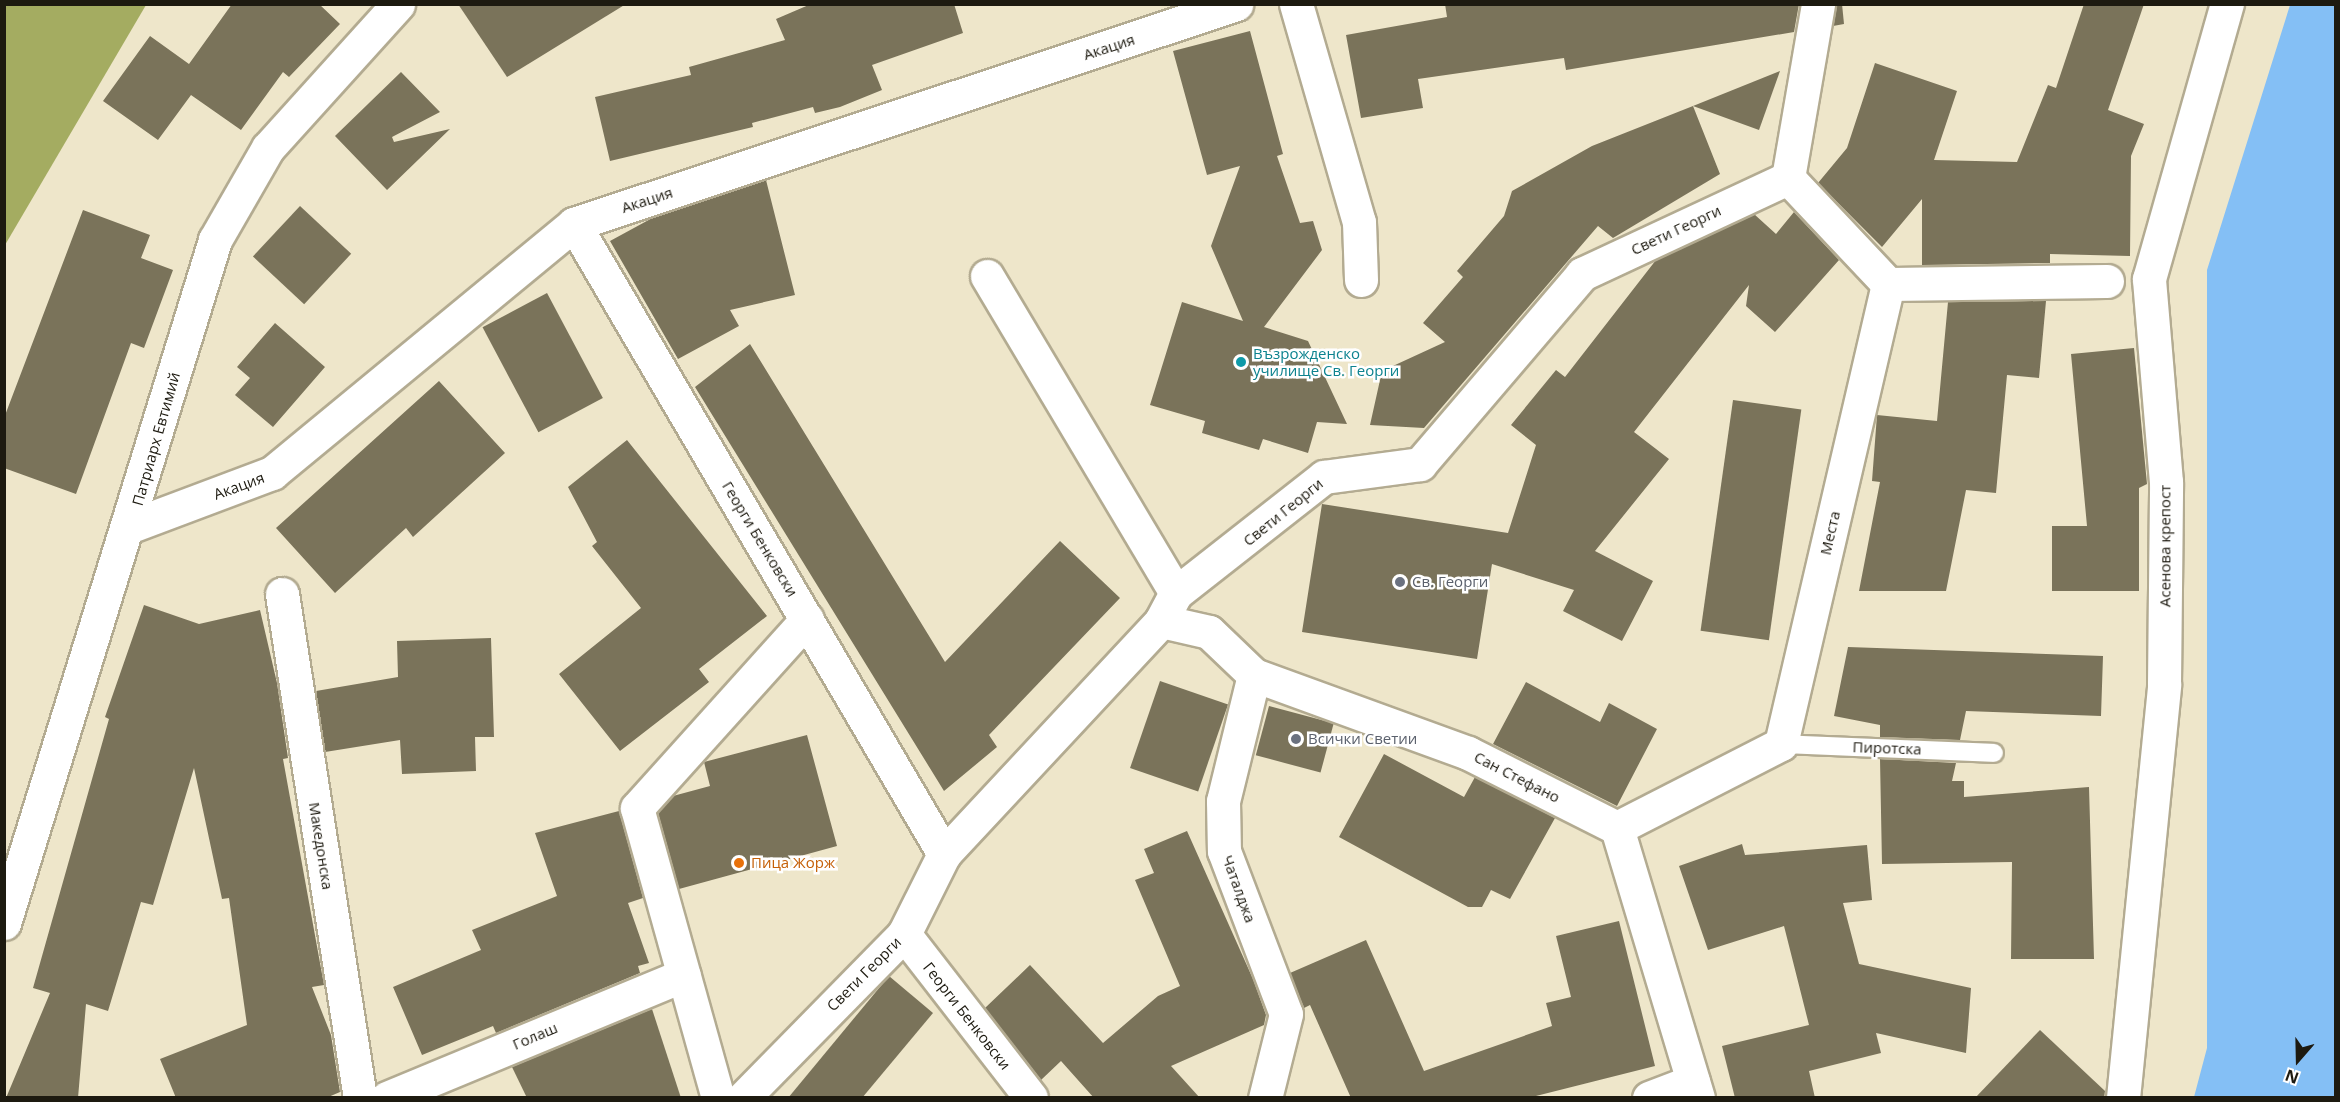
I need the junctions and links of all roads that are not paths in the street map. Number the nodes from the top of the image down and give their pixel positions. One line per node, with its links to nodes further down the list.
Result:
1 (398, 4): 12 (street, Патриарх Евтимий)
2 (1236, 4): 7 (street, Акация)
3 (1296, 4): 9 (street)
4 (1818, 4): 6 (street)
5 (2227, 4): 32 (street, Асенова крепост)
6 (1788, 178): 11 (street); 14 (street, Свети Георги)
7 (574, 224): 12 (street, Акация); 15 (street, Георги Бенковски)
8 (987, 276): 14 (street)
9 (1361, 280)
10 (2107, 281): 11 (street)
11 (1888, 284): 17 (street, Места)
12 (130, 526): 21 (street, Патриарх Евтимий)
13 (282, 594): 25 (street, Македонска)
14 (1168, 607): 16 (street, Сан Стефано); 20 (street, Свети Георги)
15 (807, 620): 20 (street, Георги Бенковски); 23 (street)
16 (1254, 675): 19 (street, Сан Стефано); 30 (street, Чаталджа)
17 (1781, 744): 18 (lane, Пиротска); 19 (street)
18 (1994, 753)
19 (1617, 828): 24 (street)
20 (944, 854): 22 (street, Свети Георги)
21 (4, 923)
22 (904, 934): 28 (street, Свети Георги); 29 (street, Георги Бенковски)
23 (684, 975): 26 (street, Голаш); 27 (street)
24 (1695, 1089): 31 (street)
25 (360, 1098)
26 (387, 1098)
27 (718, 1098)
28 (743, 1098)
29 (1030, 1098)
30 (1264, 1098)
31 (1649, 1098)
32 (2123, 1098)

